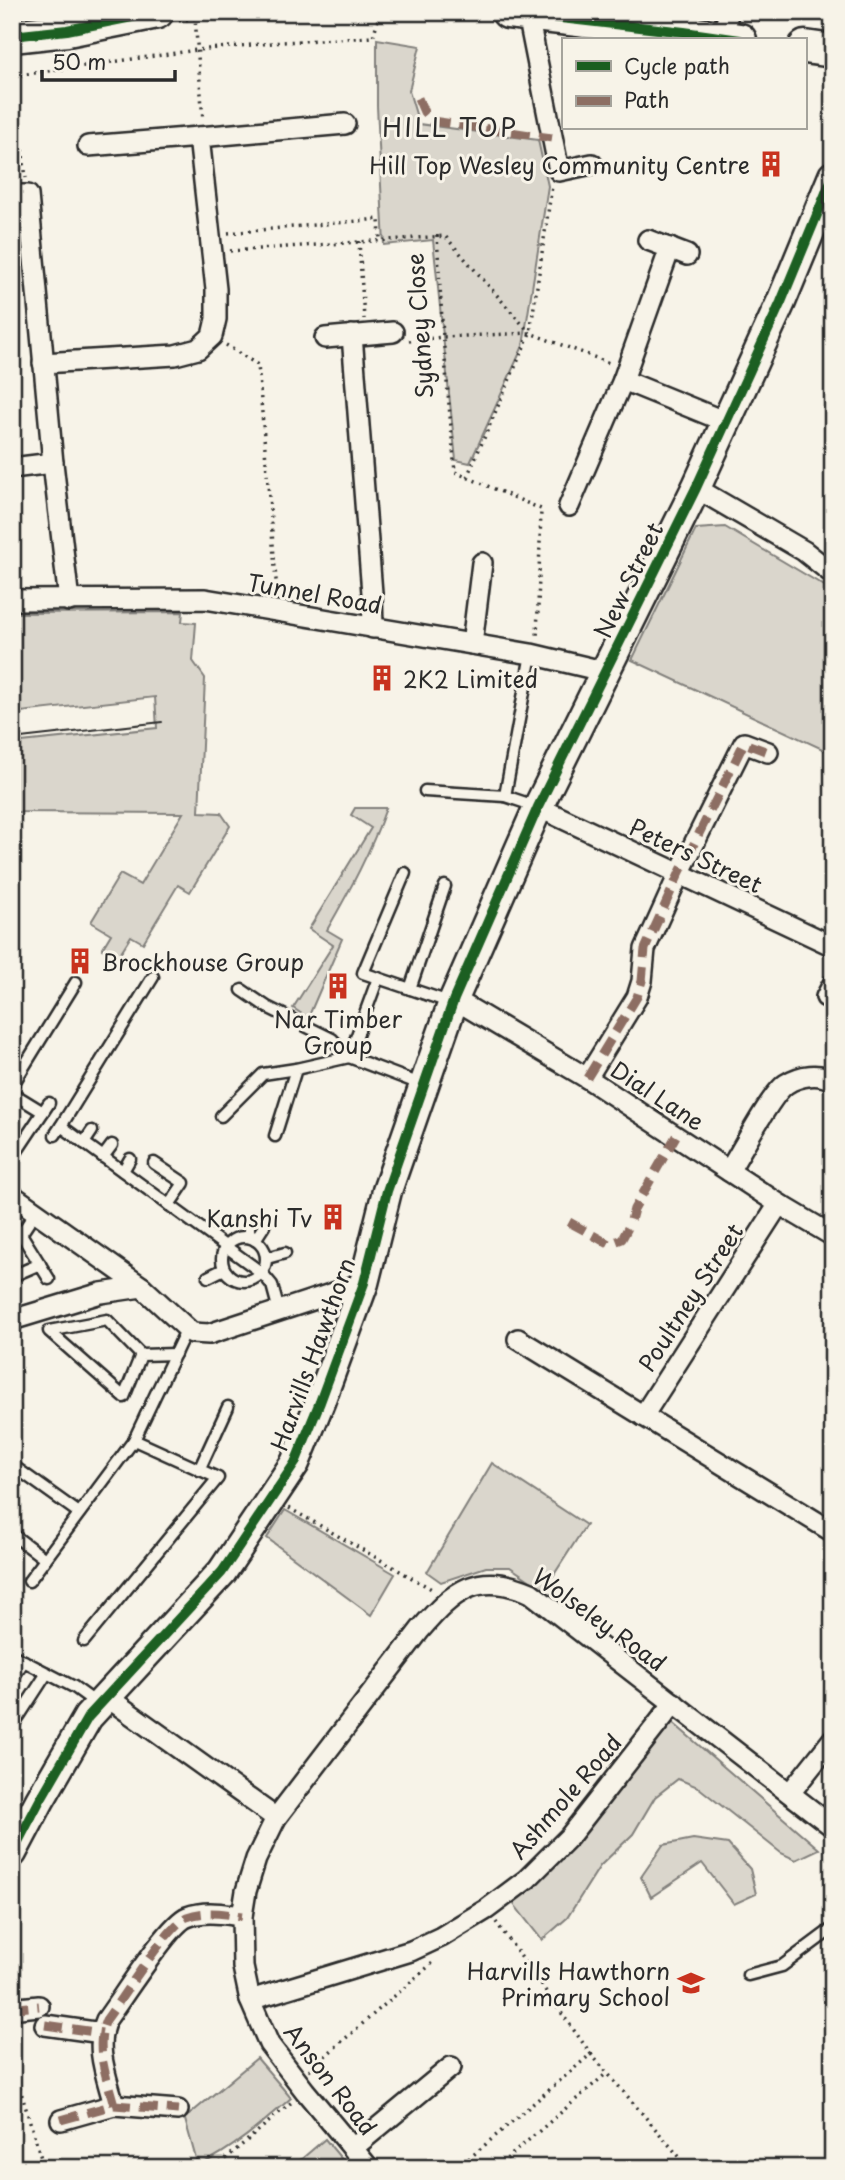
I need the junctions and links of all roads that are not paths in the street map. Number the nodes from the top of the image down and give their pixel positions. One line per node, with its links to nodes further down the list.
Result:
1 (80, 12): 4 (main road)
2 (520, 13): 5 (main road); 12 (street)
3 (163, 17): 6 (main road)
4 (12, 20)
5 (731, 30)
6 (12, 36)
7 (806, 47): 8 (main road)
8 (833, 51)
9 (345, 124): 10 (street)
10 (202, 137): 11 (street); 19 (street)
11 (88, 146)
12 (592, 164)
13 (833, 176): 21 (street, New Street)
14 (20, 195): 19 (street)
15 (648, 240): 20 (street)
16 (359, 334): 17 (street, Sydney Close); 18 (street, Sydney Close); 30 (street)
17 (399, 337)
18 (325, 338)
19 (43, 363): 22 (street)
20 (625, 375): 21 (street); 25 (street)
21 (726, 422): 24 (street, New Street)
22 (53, 463): 23 (street); 29 (street)
23 (12, 468)
24 (696, 488): 27 (street); 33 (street, New Street)
25 (578, 500)
26 (482, 563): 31 (street)
27 (833, 573)
28 (12, 600): 29 (street, Tunnel Road)
29 (69, 601): 30 (street, Tunnel Road)
30 (373, 628): 31 (street, Tunnel Road)
31 (472, 644): 32 (street, Tunnel Road)
32 (531, 654): 33 (street, Tunnel Road); 36 (lane)
33 (603, 676): 37 (street, New Street)
34 (768, 752): 39 (street)
35 (425, 791): 36 (lane)
36 (505, 796): 37 (lane)
37 (538, 807): 39 (street, Peters Street); 47 (street, New Street)
38 (405, 873): 43 (lane)
39 (679, 874): 41 (street, Peters Street); 50 (street)
40 (444, 886): 45 (lane)
41 (833, 946)
42 (153, 977): 58 (lane)
43 (378, 978): 45 (lane); 48 (lane)
44 (76, 982): 52 (lane)
45 (410, 989): 47 (lane)
46 (242, 990): 48 (lane)
47 (453, 1001): 50 (street, Dial Lane); 53 (street, Harvills Hawthorn)
48 (348, 1057): 49 (lane); 53 (lane)
49 (296, 1069): 55 (lane); 57 (lane)
50 (587, 1078): 65 (street, Dial Lane)
51 (833, 1081): 65 (street)
52 (12, 1086)
53 (424, 1086): 85 (street, Harvills Hawthorn)
54 (12, 1093): 60 (lane)
55 (221, 1116)
56 (92, 1131): 58 (lane)
57 (275, 1136)
58 (84, 1143): 61 (lane)
59 (112, 1145): 61 (lane)
60 (15, 1154)
61 (103, 1157): 64 (lane)
62 (130, 1159): 64 (lane)
63 (154, 1163): 68 (lane)
64 (122, 1171): 68 (lane)
65 (729, 1171): 67 (street, Dial Lane)
66 (14, 1193): 69 (street)
67 (779, 1203): 74 (street, Dial Lane); 94 (street, Poultney Street)
68 (169, 1205): 76 (lane)
69 (35, 1213): 73 (lane); 86 (street)
70 (249, 1222): 75 (lane)
71 (12, 1225): 73 (lane)
72 (264, 1226): 75 (lane)
73 (21, 1234): 79 (lane)
74 (833, 1236)
75 (252, 1238): 76 (lane); 78 (lane)
76 (226, 1247): 80 (lane); 81 (lane)
77 (285, 1253): 78 (lane)
78 (267, 1258): 81 (lane)
79 (40, 1264): 82 (lane); 84 (lane)
80 (224, 1269): 81 (lane); 83 (lane)
81 (262, 1273): 87 (lane)
82 (17, 1274)
83 (208, 1277)
84 (49, 1279)
85 (363, 1283): 87 (street); 108 (street, Harvills Hawthorn)
86 (142, 1287): 88 (street); 89 (street)
87 (279, 1311): 89 (street)
88 (12, 1320)
89 (187, 1328): 91 (lane)
90 (518, 1339): 94 (street)
91 (175, 1354): 92 (lane); 95 (lane)
92 (141, 1355): 92 (lane)
93 (228, 1407): 97 (lane)
94 (643, 1416): 99 (street)
95 (134, 1440): 97 (lane); 98 (lane)
96 (12, 1465): 98 (lane)
97 (199, 1469): 103 (lane)
98 (79, 1513): 101 (lane)
99 (833, 1532)
100 (12, 1534): 101 (lane)
101 (45, 1559): 102 (lane)
102 (29, 1581)
103 (84, 1642)
104 (12, 1656): 105 (lane)
105 (23, 1661): 106 (lane); 107 (lane)
106 (47, 1673): 108 (lane); 110 (lane)
107 (12, 1679)
108 (103, 1701): 113 (street); 115 (street, Harvills Hawthorn)
109 (674, 1703): 112 (street, Wolseley Road); 113 (street, Wolseley Road); 119 (street, Ashmole Road)
110 (12, 1727)
111 (833, 1739): 112 (street)
112 (790, 1793): 114 (street, Wolseley Road)
113 (276, 1818): 116 (street, Anson Road)
114 (833, 1827)
115 (13, 1850)
116 (242, 1916): 119 (street, Anson Road); 121 (street)
117 (833, 1928): 118 (lane)
118 (748, 1975)
119 (250, 2000): 126 (street, Anson Road)
120 (12, 2003): 121 (street)
121 (102, 2033): 123 (street)
122 (451, 2067): 126 (street)
123 (114, 2105): 124 (street); 125 (street)
124 (178, 2110)
125 (61, 2120)
126 (353, 2148): 127 (street, Anson Road)
127 (369, 2168)

